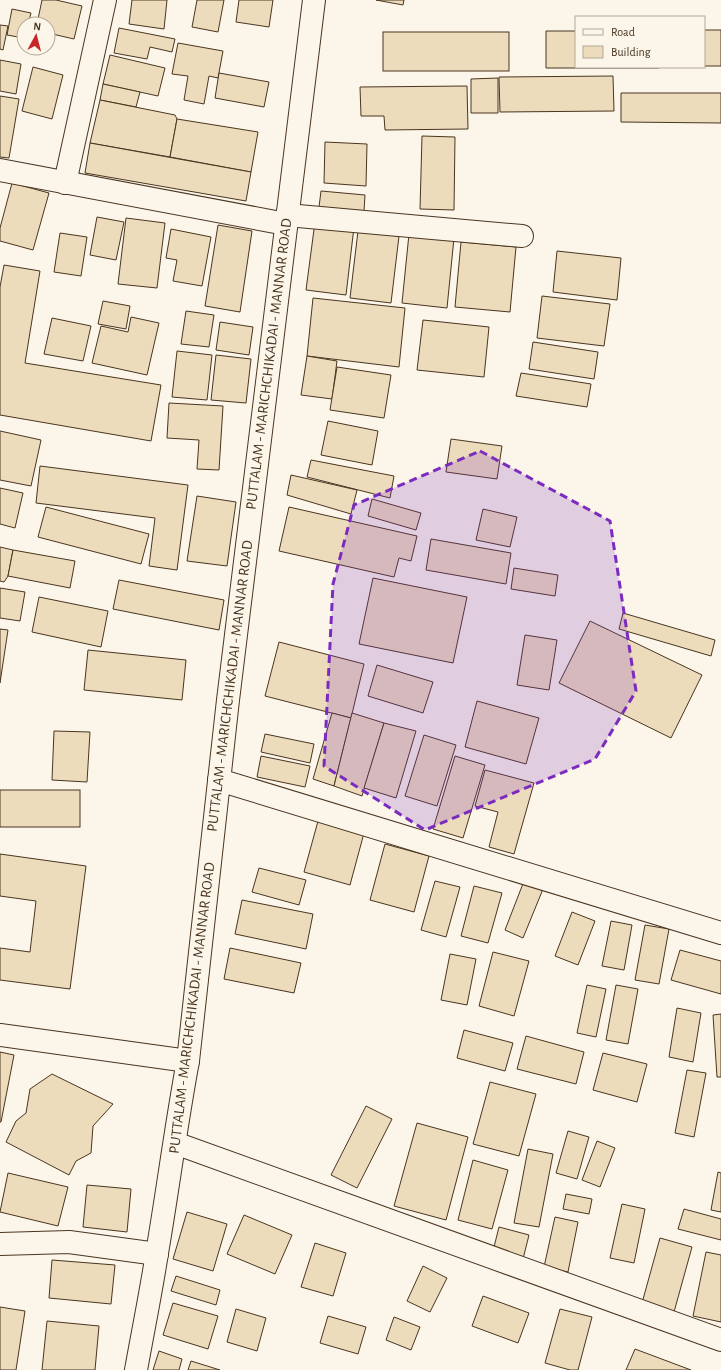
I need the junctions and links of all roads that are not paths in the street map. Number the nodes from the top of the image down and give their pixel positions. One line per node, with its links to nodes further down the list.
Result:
1 (105, 0): 4 (street)
2 (314, 0): 5 (street, PUTTALAM - MARICHCHIKADAI - MANNAR ROAD)
3 (0, 170): 4 (street)
4 (66, 183): 5 (street)
5 (287, 219): 6 (street); 7 (street, PUTTALAM - MARICHCHIKADAI - MANNAR ROAD)
6 (522, 236)
7 (219, 780): 8 (street); 10 (street, PUTTALAM - MARICHCHIKADAI - MANNAR ROAD)
8 (721, 933)
9 (0, 1035): 10 (street)
10 (188, 1061): 11 (street, PUTTALAM - MARICHCHIKADAI - MANNAR ROAD)
11 (175, 1143): 13 (street, PUTTALAM - MARICHCHIKADAI - MANNAR ROAD); 14 (street)
12 (0, 1244): 13 (street)
13 (157, 1254): 15 (street, PUTTALAM - MARICHCHIKADAI - MANNAR ROAD)
14 (721, 1340)
15 (136, 1370)

